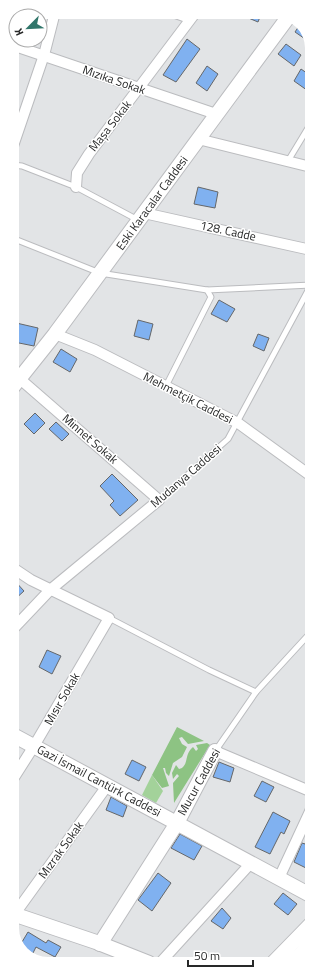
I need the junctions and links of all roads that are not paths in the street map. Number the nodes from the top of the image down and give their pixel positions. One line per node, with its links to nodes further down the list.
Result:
1 (53, 19): 6 (street)
2 (184, 19): 3 (lane)
3 (190, 21): 7 (street, Maşa Sokak)
4 (285, 21): 8 (street, Eski Karacalar Caddesi)
5 (22, 48): 6 (street, Mızıka Sokak)
6 (44, 55): 7 (street, Mızıka Sokak); 9 (street)
7 (140, 88): 8 (street, Mızıka Sokak); 15 (street, Maşa Sokak)
8 (216, 114): 11 (street, Eski Karacalar Caddesi)
9 (19, 128)
10 (305, 133): 12 (lane)
11 (198, 139): 12 (street); 16 (street, Eski Karacalar Caddesi)
12 (288, 161): 13 (street)
13 (305, 165)
14 (19, 166): 15 (lane)
15 (76, 187): 16 (lane)
16 (141, 216): 18 (street, 128. Cadde); 19 (street, Eski Karacalar Caddesi)
17 (19, 241): 19 (lane)
18 (305, 249)
19 (100, 273): 21 (lane); 23 (street, Eski Karacalar Caddesi)
20 (305, 285): 21 (lane)
21 (207, 290): 26 (lane)
22 (305, 296): 27 (lane, Mudanya Caddesi)
23 (55, 334): 24 (street, Eski Karacalar Caddesi); 26 (street, Mehmetçik Caddesi)
24 (19, 379)
25 (19, 385): 29 (street, Minnet Sokak)
26 (165, 387): 27 (street, Mehmetçik Caddesi)
27 (238, 423): 28 (street, Mehmetçik Caddesi); 29 (lane, Mudanya Caddesi)
28 (305, 472)
29 (159, 500): 31 (street, Mudanya Caddesi)
30 (19, 574): 31 (street)
31 (50, 590): 32 (street); 33 (street, Mudanya Caddesi)
32 (109, 618): 35 (lane); 37 (street, Mısır Sokak)
33 (19, 623)
34 (305, 639): 35 (lane, Mucur Caddesi)
35 (256, 692): 38 (lane, Mucur Caddesi)
36 (19, 738): 37 (street, Gazi İsmail Cantürk Caddesi)
37 (34, 746): 39 (street, Mısır Sokak); 40 (street, Gazi İsmail Cantürk Caddesi)
38 (216, 751): 41 (street); 43 (street, Mucur Caddesi)
39 (19, 770)
40 (107, 786): 43 (street, Gazi İsmail Cantürk Caddesi); 47 (street, Mızrak Sokak)
41 (305, 789)
42 (305, 822): 45 (street)
43 (177, 823): 44 (street, Gazi İsmail Cantürk Caddesi); 50 (street, Mucur Caddesi)
44 (251, 863): 45 (street, Gazi İsmail Cantürk Caddesi); 53 (street)
45 (279, 878): 46 (street, Gazi İsmail Cantürk Caddesi)
46 (305, 892)
47 (19, 908)
48 (19, 917): 50 (street)
49 (305, 930): 51 (street)
50 (100, 944): 52 (street)
51 (280, 956)
52 (134, 957)
53 (165, 957)

